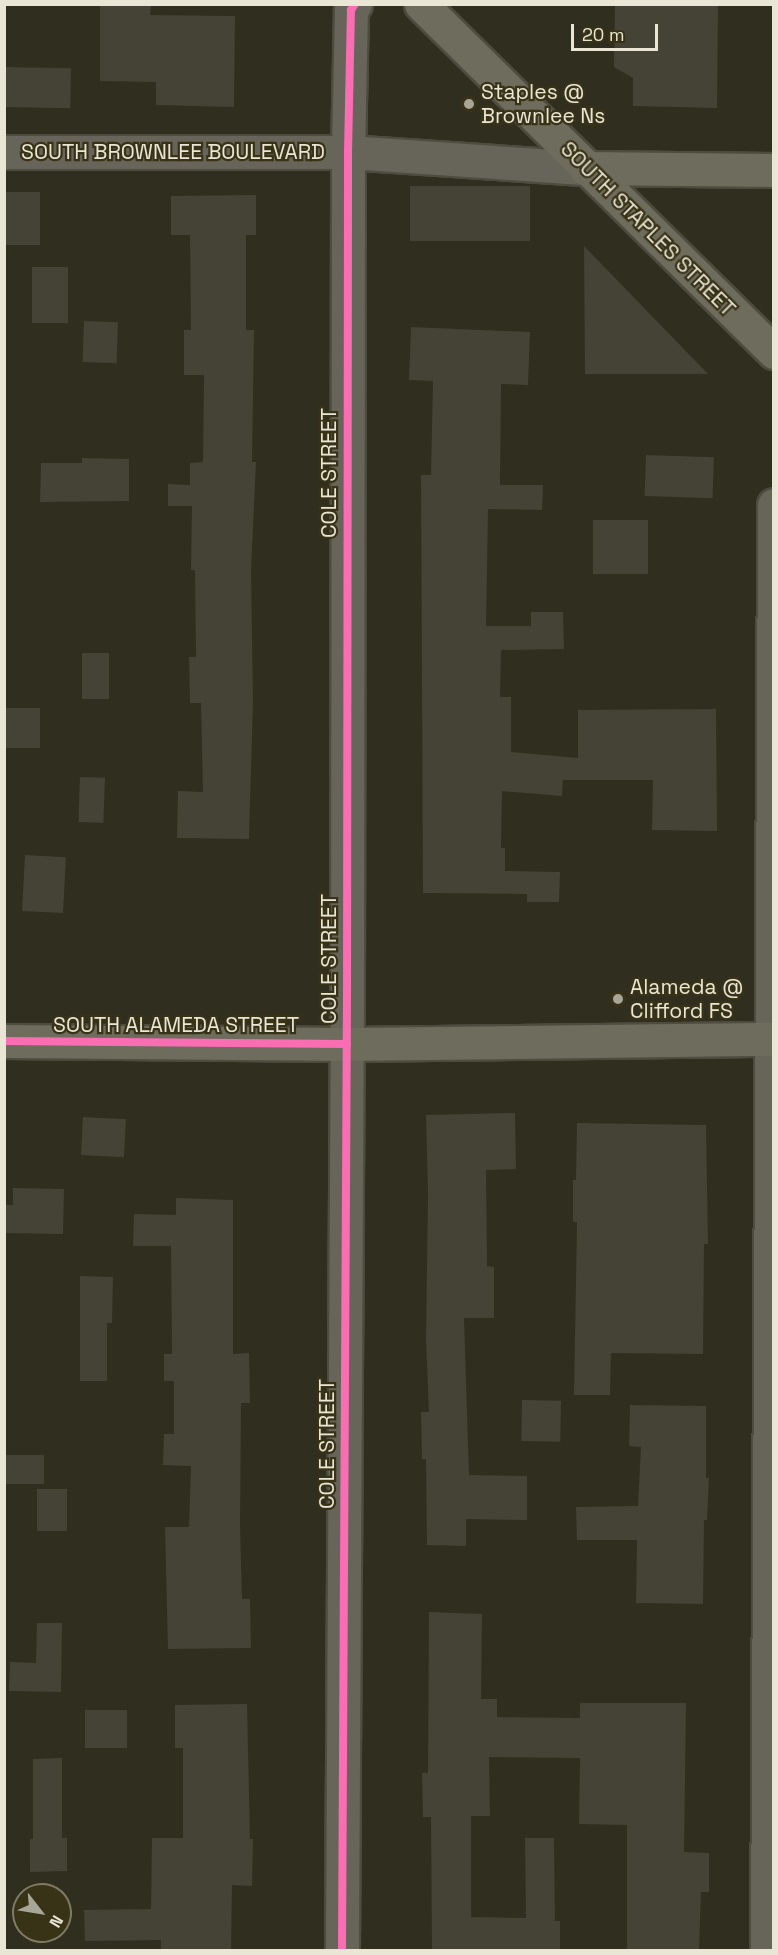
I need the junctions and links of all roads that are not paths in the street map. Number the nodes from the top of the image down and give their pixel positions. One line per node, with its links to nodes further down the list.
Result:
1 (356, 4): 4 (street, COLE STREET)
2 (421, 4): 5 (main road, SOUTH STAPLES STREET)
3 (4, 152): 4 (street, SOUTH BROWNLEE BOULEVARD)
4 (348, 152): 5 (street, SOUTH BROWNLEE BOULEVARD); 12 (street, COLE STREET)
5 (585, 168): 6 (main road, SOUTH BROWNLEE BOULEVARD); 7 (main road, SOUTH STAPLES STREET)
6 (774, 170)
7 (774, 352)
8 (774, 505): 9 (street)
9 (773, 751): 10 (street)
10 (771, 1039): 12 (main road, SOUTH ALAMEDA STREET); 13 (street)
11 (4, 1041): 12 (main road, SOUTH ALAMEDA STREET)
12 (347, 1044): 14 (street, COLE STREET)
13 (771, 1355): 15 (street)
14 (342, 1950)
15 (767, 1950)

